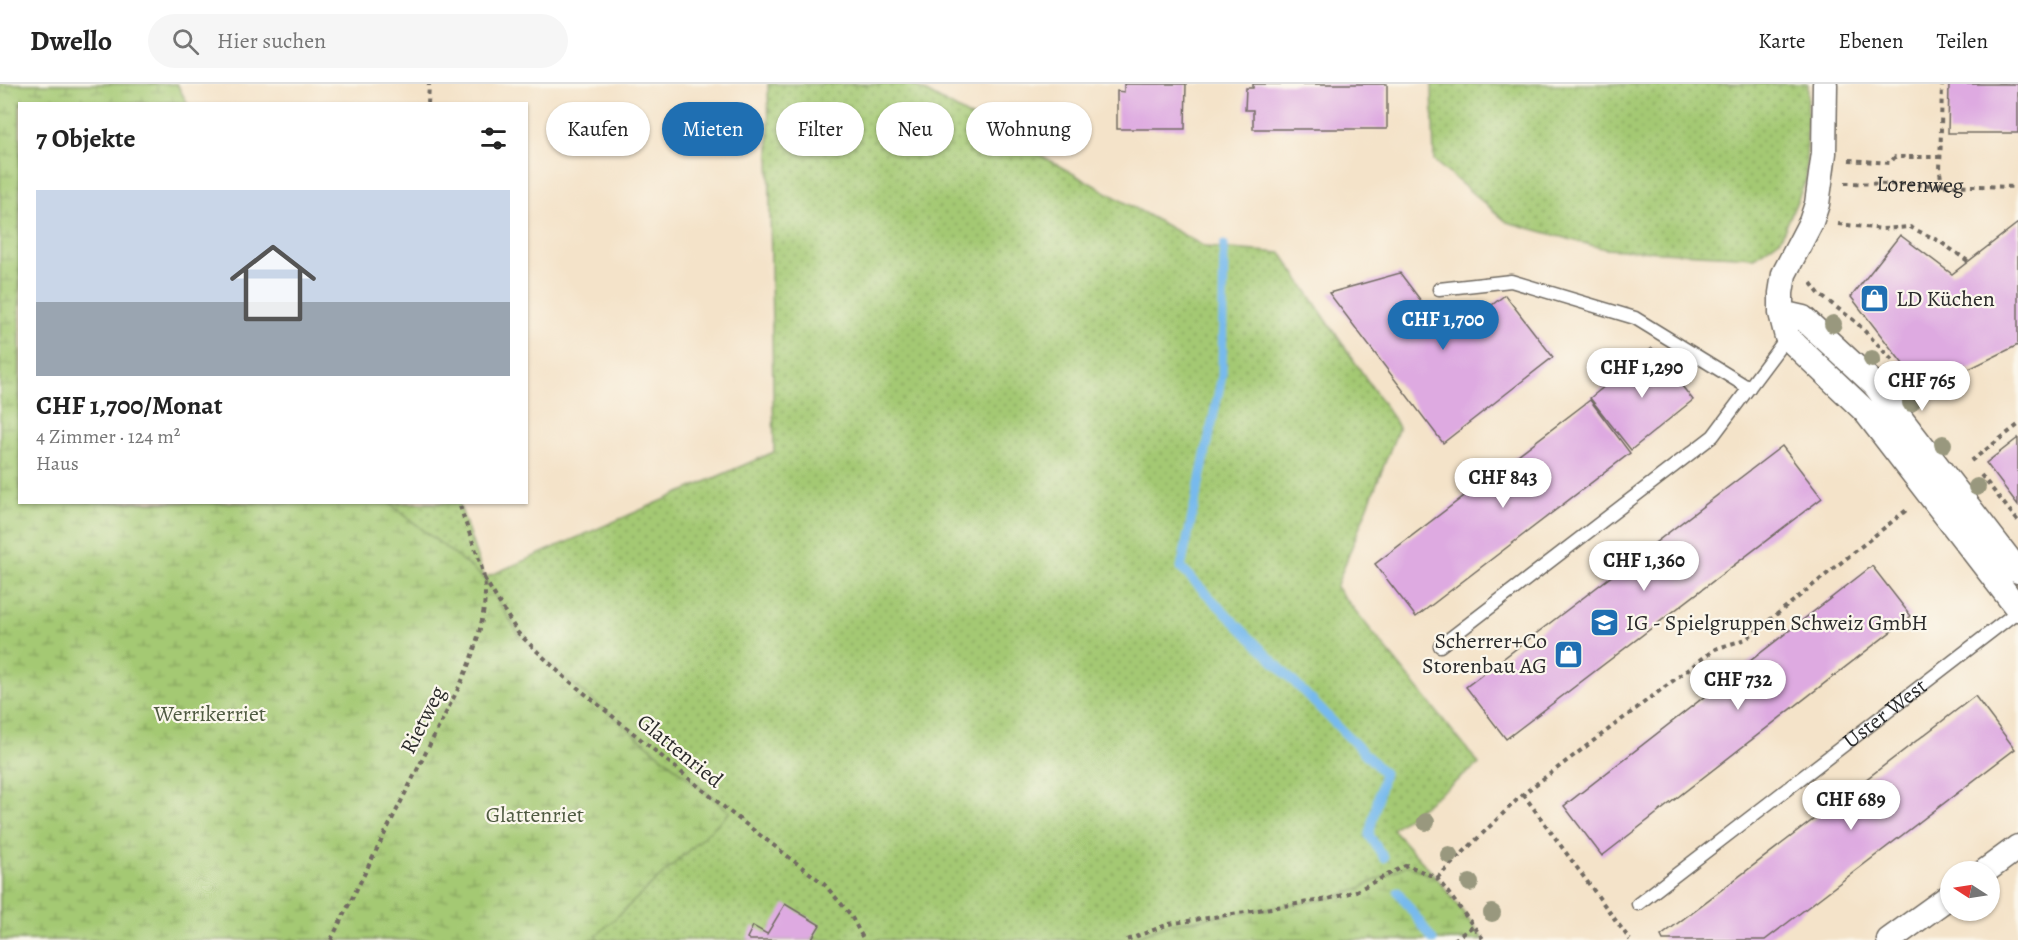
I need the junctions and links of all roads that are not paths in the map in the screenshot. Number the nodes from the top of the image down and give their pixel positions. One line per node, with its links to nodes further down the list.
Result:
1 (1825, 84): 3 (street)
2 (1439, 289): 5 (lane)
3 (1781, 313): 4 (street); 6 (street)
4 (1787, 338): 5 (lane); 7 (street, Uster West)
5 (1749, 388): 8 (lane)
6 (2018, 571)
7 (2018, 610): 12 (lane, Uster West)
8 (1440, 646)
9 (2018, 847): 10 (street)
10 (1999, 861)
11 (1940, 903): 13 (street)
12 (1638, 904)
13 (1889, 940)

